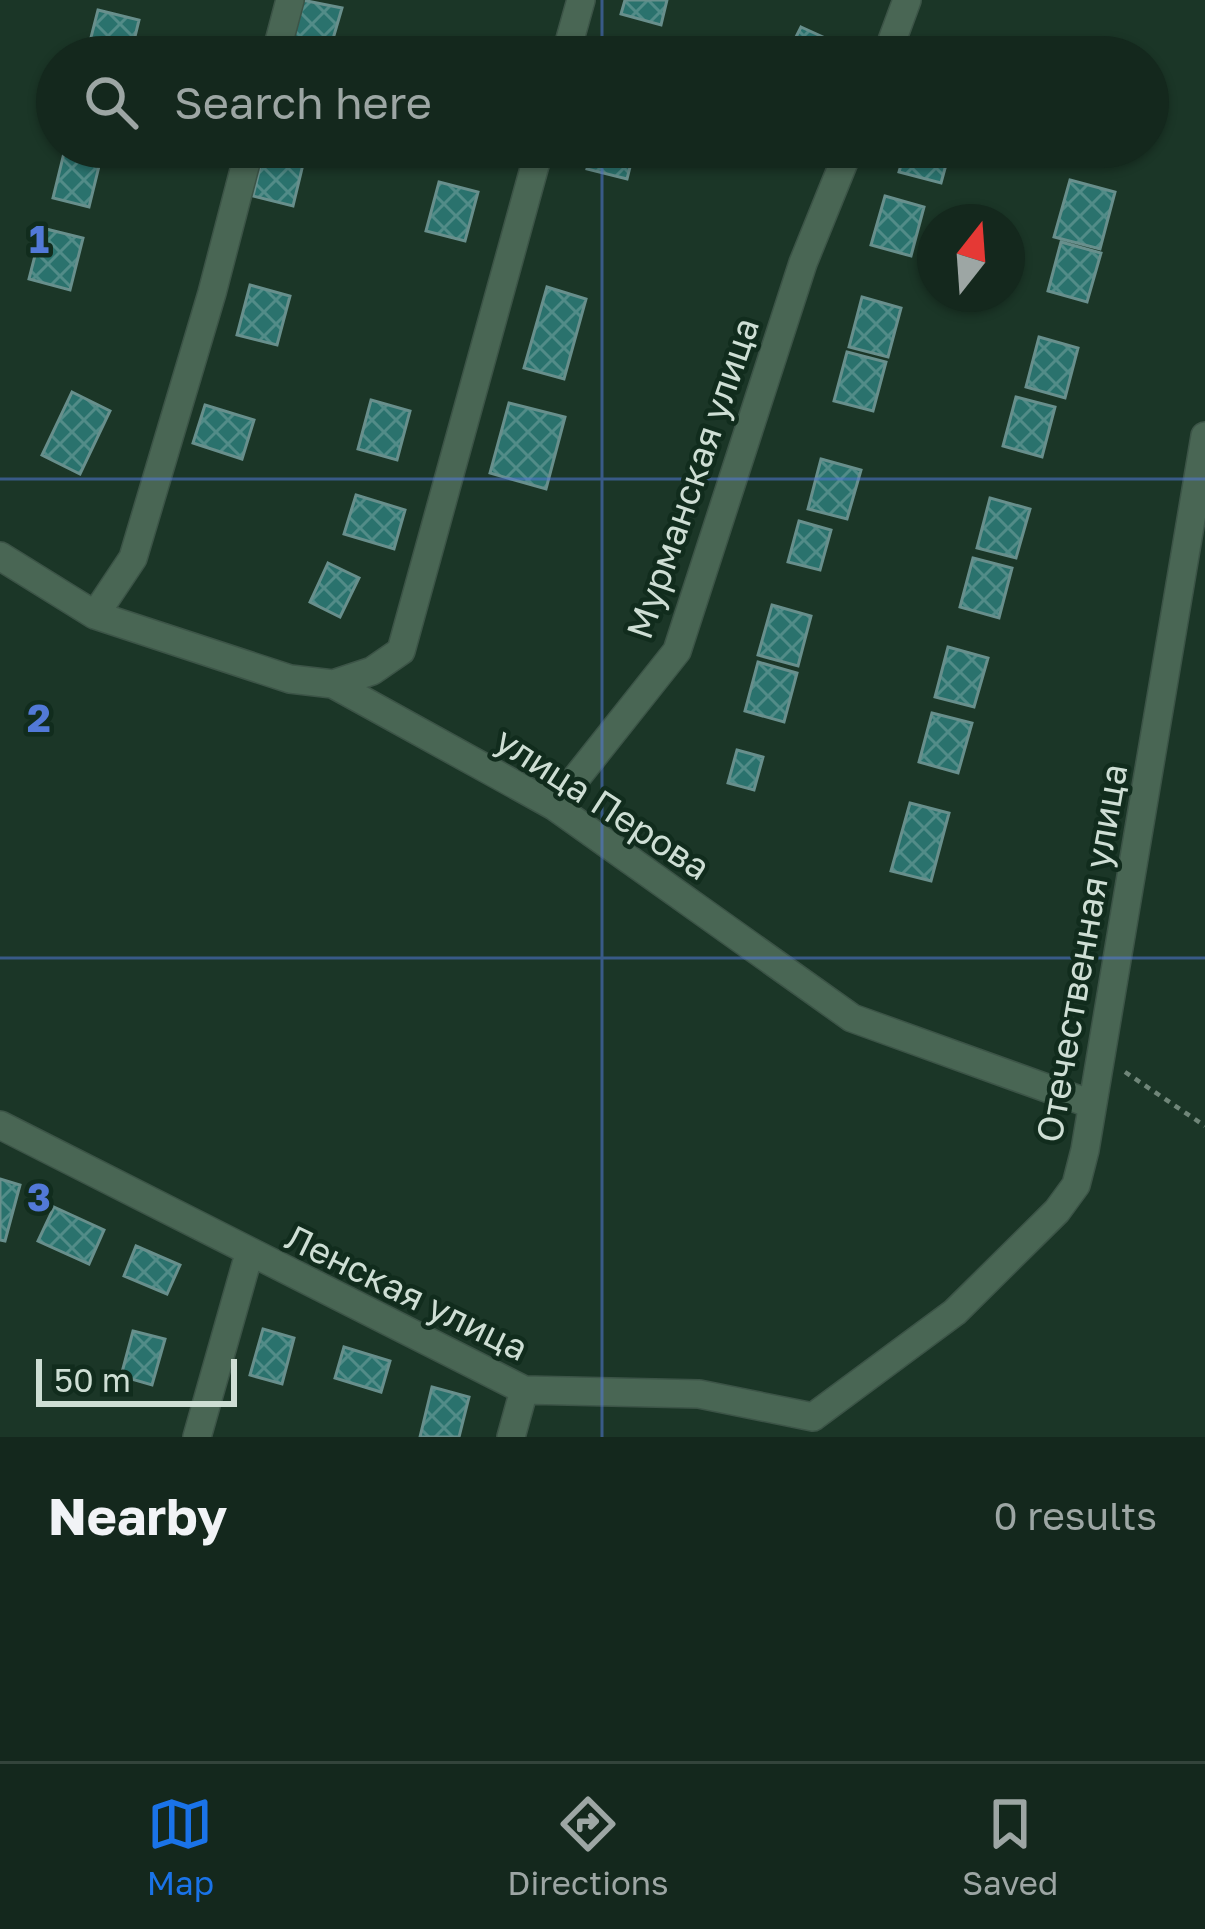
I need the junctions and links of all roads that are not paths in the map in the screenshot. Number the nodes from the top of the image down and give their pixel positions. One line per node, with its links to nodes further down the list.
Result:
1 (290, 0): 4 (street)
2 (581, 0): 5 (street)
3 (907, 0): 6 (street)
4 (280, 36)
5 (571, 36)
6 (894, 36)
7 (245, 168): 12 (street)
8 (534, 168): 13 (street)
9 (841, 168): 14 (street, Мурманская улица)
10 (1205, 436): 15 (street, Отечественная улица)
11 (0, 556): 12 (street, улица Перова)
12 (95, 615): 13 (street, улица Перова)
13 (333, 684): 14 (street, улица Перова)
14 (554, 806): 15 (street, улица Перова)
15 (1091, 1104): 19 (street, Отечественная улица)
16 (0, 1125): 17 (street, Ленская улица)
17 (249, 1254): 18 (street, Ленская улица); 20 (street)
18 (524, 1390): 19 (street, Ленская улица); 21 (street)
19 (815, 1427)
20 (197, 1437)
21 (511, 1437)

